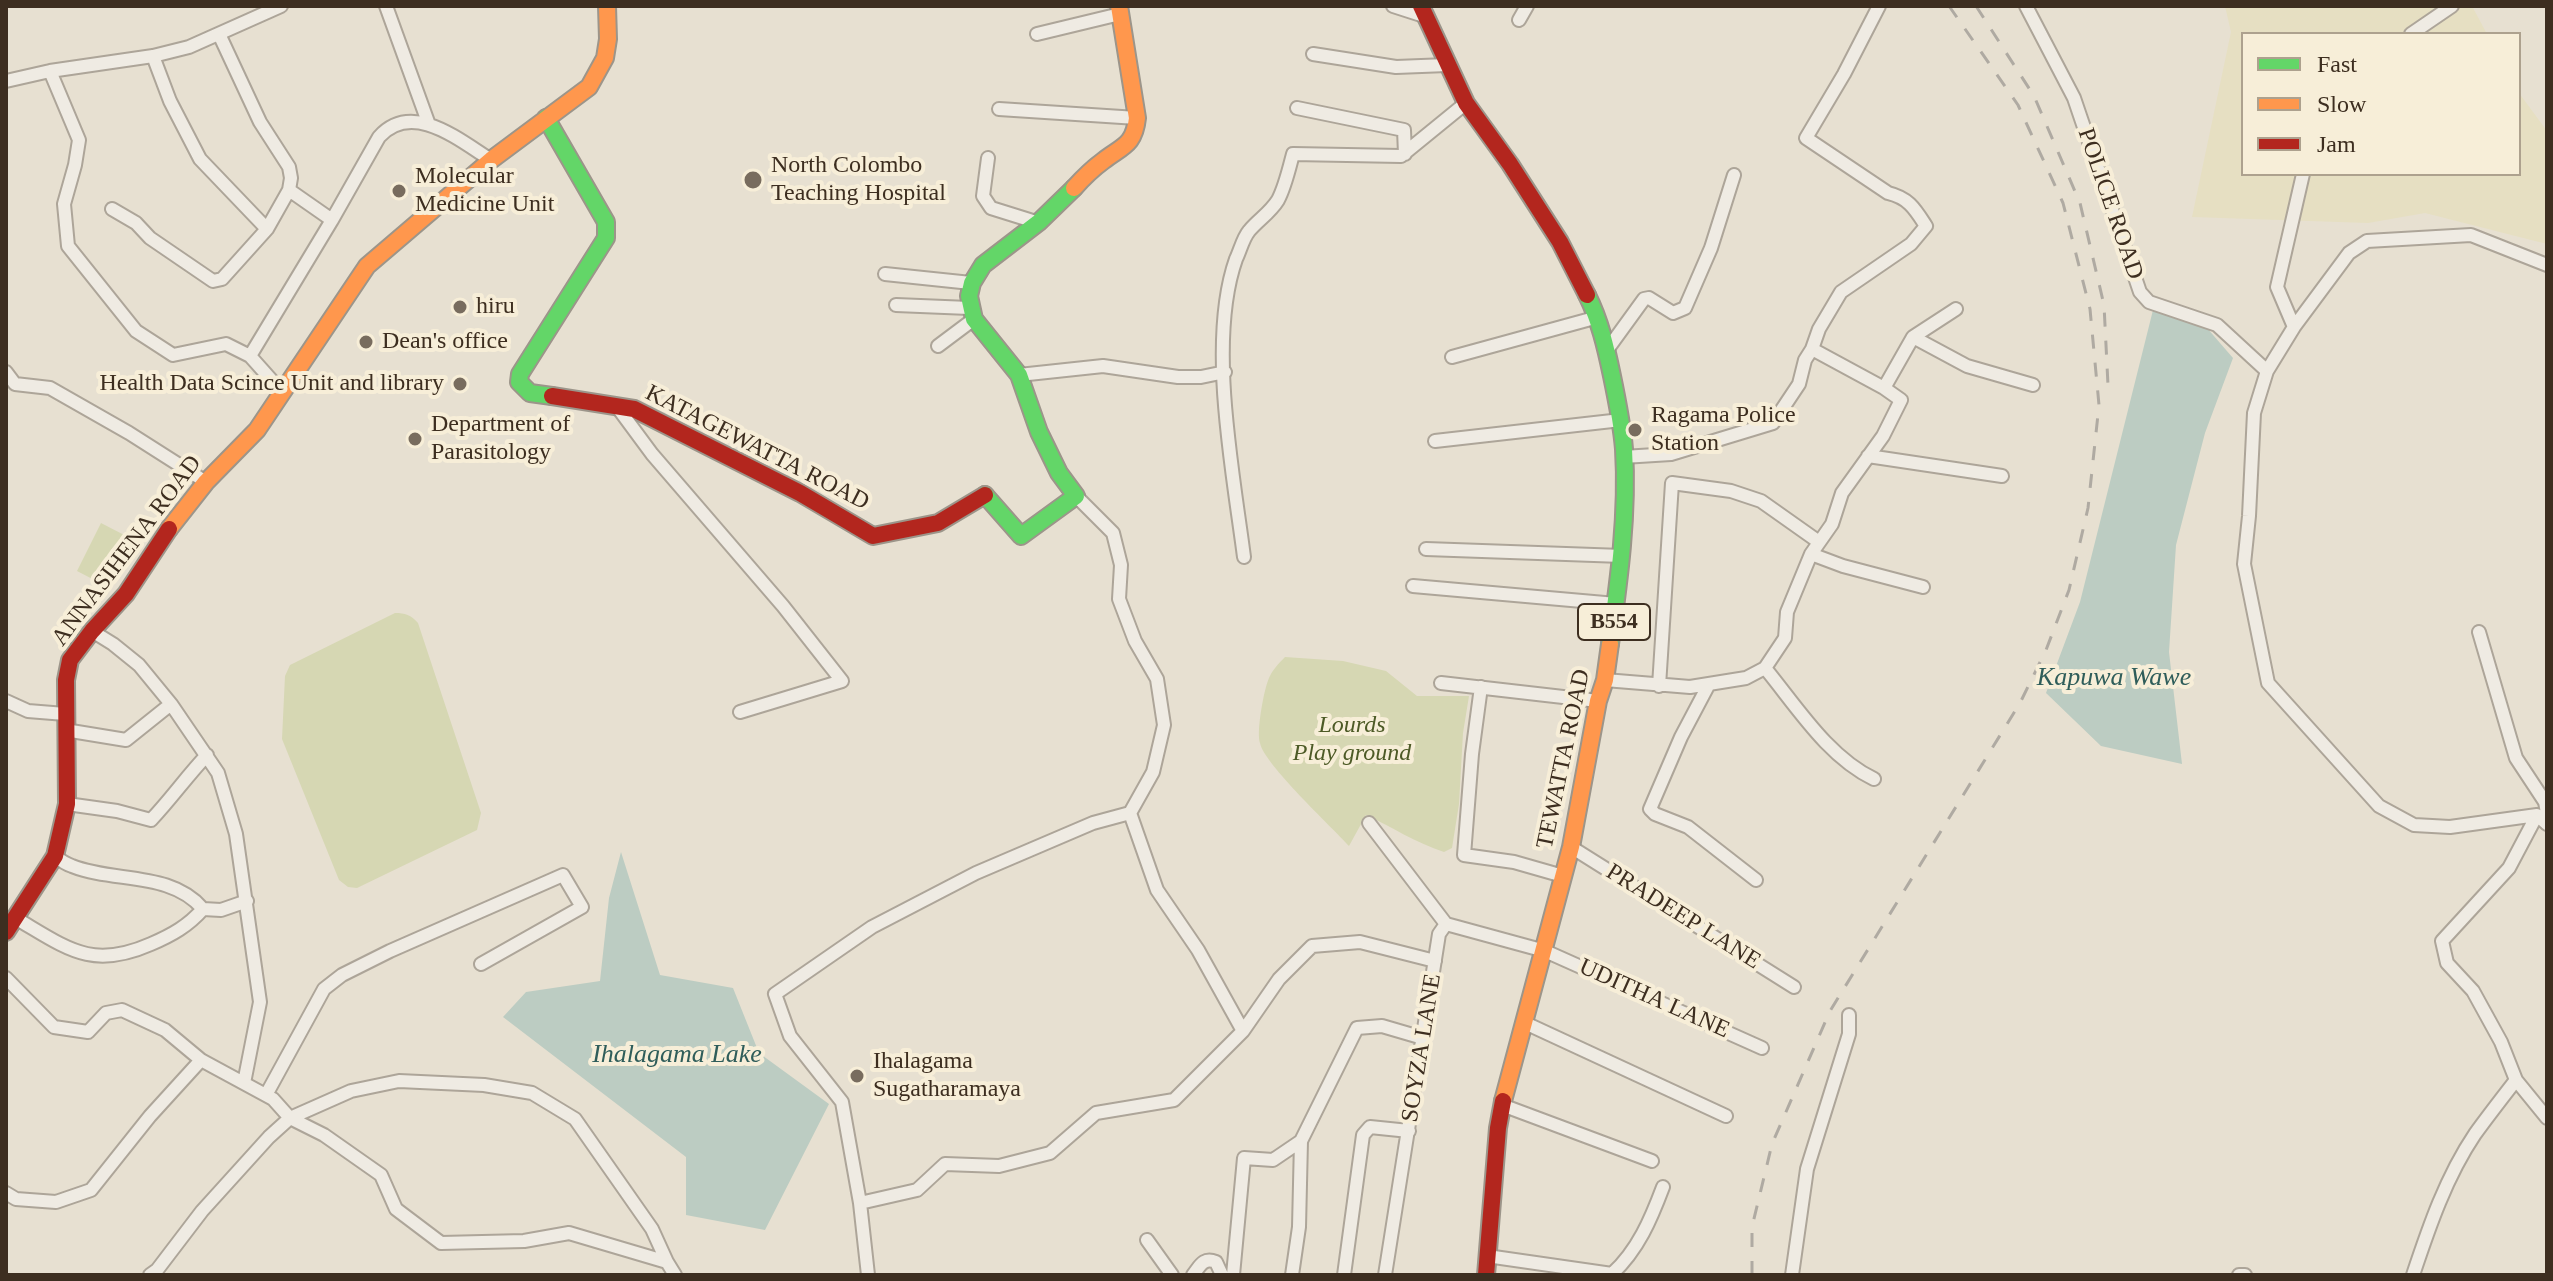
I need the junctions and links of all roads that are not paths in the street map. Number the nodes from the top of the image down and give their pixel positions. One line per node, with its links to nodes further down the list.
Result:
1 (281, 6): 13 (street)
2 (386, 6): 25 (street)
3 (607, 6): 23 (street, ANNASIHENA ROAD)
4 (1393, 6): 10 (street)
5 (1527, 6): 11 (street)
6 (1879, 6): 46 (street)
7 (2026, 6): 50 (street, POLICE ROAD)
8 (2452, 6): 12 (street)
9 (1119, 10): 14 (street); 24 (street)
10 (1423, 11): 17 (street, TEWATTA ROAD / B554)
11 (1519, 20)
12 (2414, 32)
13 (219, 34): 16 (street); 31 (street)
14 (1037, 34)
15 (1313, 54): 17 (street)
16 (153, 56): 18 (street); 35 (street)
17 (1447, 65): 20 (street, TEWATTA ROAD / B554)
18 (50, 71): 19 (street); 48 (street)
19 (6, 81)
20 (1466, 103): 26 (street); 42 (street, TEWATTA ROAD / B554)
21 (1297, 108): 26 (street)
22 (999, 109): 24 (street)
23 (546, 118): 28 (street, ANNASIHENA ROAD); 57 (street, KATAGEWATTA ROAD)
24 (1137, 118): 34 (street)
25 (428, 122): 28 (street); 33 (street)
26 (1405, 154): 52 (street)
27 (988, 158): 34 (street)
28 (491, 160): 56 (street, ANNASIHENA ROAD)
29 (1734, 175): 47 (street)
30 (2303, 176): 43 (street)
31 (289, 190): 33 (street); 35 (street)
32 (112, 209): 35 (street)
33 (332, 220): 48 (street)
34 (1039, 223): 38 (street)
35 (267, 229)
36 (2547, 265): 43 (street)
37 (885, 274): 38 (street)
38 (971, 283): 41 (street)
39 (896, 305): 41 (street)
40 (1956, 309): 44 (street)
41 (971, 313): 45 (street); 53 (street)
42 (1598, 317): 47 (street, TEWATTA ROAD / B554); 49 (street)
43 (2294, 327): 50 (street)
44 (1913, 337): 54 (street); 55 (street)
45 (938, 346)
46 (1812, 349): 55 (street); 61 (street)
47 (1607, 350): 58 (street, TEWATTA ROAD / B554)
48 (250, 356): 56 (street)
49 (1452, 357)
50 (2267, 371): 90 (street)
51 (6, 372): 63 (street)
52 (1225, 372): 53 (street); 69 (street)
53 (1019, 375): 64 (street)
54 (2033, 385)
55 (1884, 388): 60 (street)
56 (283, 393): 63 (street, ANNASIHENA ROAD)
57 (618, 408): 64 (street, KATAGEWATTA ROAD); 84 (street)
58 (1621, 420): 59 (street); 61 (street, TEWATTA ROAD / B554)
59 (1435, 441)
60 (1868, 456): 62 (street); 65 (street)
61 (1623, 457): 68 (street, TEWATTA ROAD / B554)
62 (2002, 476)
63 (206, 482): 73 (street, ANNASIHENA ROAD)
64 (1076, 496): 89 (street)
65 (1819, 542): 67 (street); 79 (street)
66 (1426, 549): 68 (street)
67 (1811, 554): 71 (street); 75 (street)
68 (1622, 556): 72 (street, TEWATTA ROAD / B554)
69 (1244, 557)
70 (1413, 586): 72 (street)
71 (1923, 587)
72 (1616, 604): 76 (street, TEWATTA ROAD / B554)
73 (92, 631): 83 (street); 85 (street, ANNASIHENA ROAD)
74 (2479, 632): 90 (street)
75 (1765, 668): 78 (street); 87 (street)
76 (1605, 680): 79 (street); 82 (street, TEWATTA ROAD / B554)
77 (1441, 683): 80 (street)
78 (1709, 684): 79 (street); 95 (street)
79 (1659, 686)
80 (1481, 687): 82 (street); 94 (street)
81 (6, 701): 85 (street)
82 (1598, 701): 92 (street, TEWATTA ROAD / B554)
83 (171, 704): 85 (street); 86 (street)
84 (740, 712)
85 (65, 722): 88 (street, ANNASIHENA ROAD)
86 (207, 755): 88 (street); 96 (street)
87 (1874, 779)
88 (67, 804): 93 (street, ANNASIHENA ROAD)
89 (1130, 813): 107 (street); 123 (street)
90 (2544, 817): 111 (street)
91 (1369, 823): 98 (street)
92 (1571, 847): 94 (street, TEWATTA ROAD / B554); 104 (street, PRADEEP LANE)
93 (55, 856): 97 (street); 99 (street, ANNASIHENA ROAD)
94 (1563, 876): 100 (street, TEWATTA ROAD / B554)
95 (1756, 880)
96 (247, 901): 97 (street); 112 (street)
97 (203, 909): 99 (street)
98 (1446, 924): 100 (street); 101 (street, SOYZA LANE)
99 (11, 926)
100 (1545, 951): 106 (street, TEWATTA ROAD / B554); 109 (street, UDITHA LANE)
101 (1435, 961): 107 (street); 108 (street, SOYZA LANE)
102 (481, 964): 113 (street)
103 (6, 978): 110 (street)
104 (1794, 987)
105 (1849, 1015): 138 (street)
106 (1523, 1022): 114 (street, TEWATTA ROAD / B554); 115 (street)
107 (1243, 1031): 123 (street)
108 (1423, 1038): 118 (street, SOYZA LANE); 119 (street)
109 (1762, 1048)
110 (201, 1060): 112 (street); 122 (street)
111 (2516, 1080): 117 (street); 141 (street)
112 (244, 1083): 113 (street)
113 (266, 1095): 116 (street)
114 (1502, 1105): 120 (street); 125 (street, TEWATTA ROAD / B554)
115 (1726, 1116)
116 (290, 1118): 126 (street); 126 (street); 127 (street)
117 (2547, 1118)
118 (1409, 1131): 135 (street); 136 (street, SOYZA LANE)
119 (1301, 1141): 133 (street); 134 (street)
120 (1652, 1161)
121 (1663, 1187): 125 (street)
122 (6, 1193)
123 (860, 1203): 129 (street)
124 (1147, 1240): 130 (street)
125 (1487, 1256): 137 (street, TEWATTA ROAD / B554)
126 (667, 1262): 128 (street)
127 (150, 1275)
128 (675, 1275)
129 (868, 1275)
130 (1172, 1275)
131 (1193, 1275): 132 (street)
132 (1222, 1275)
133 (1233, 1275)
134 (1292, 1275)
135 (1344, 1275)
136 (1385, 1275)
137 (1486, 1275)
138 (1792, 1275)
139 (2239, 1275): 140 (street)
140 (2245, 1275)
141 (2413, 1275)

